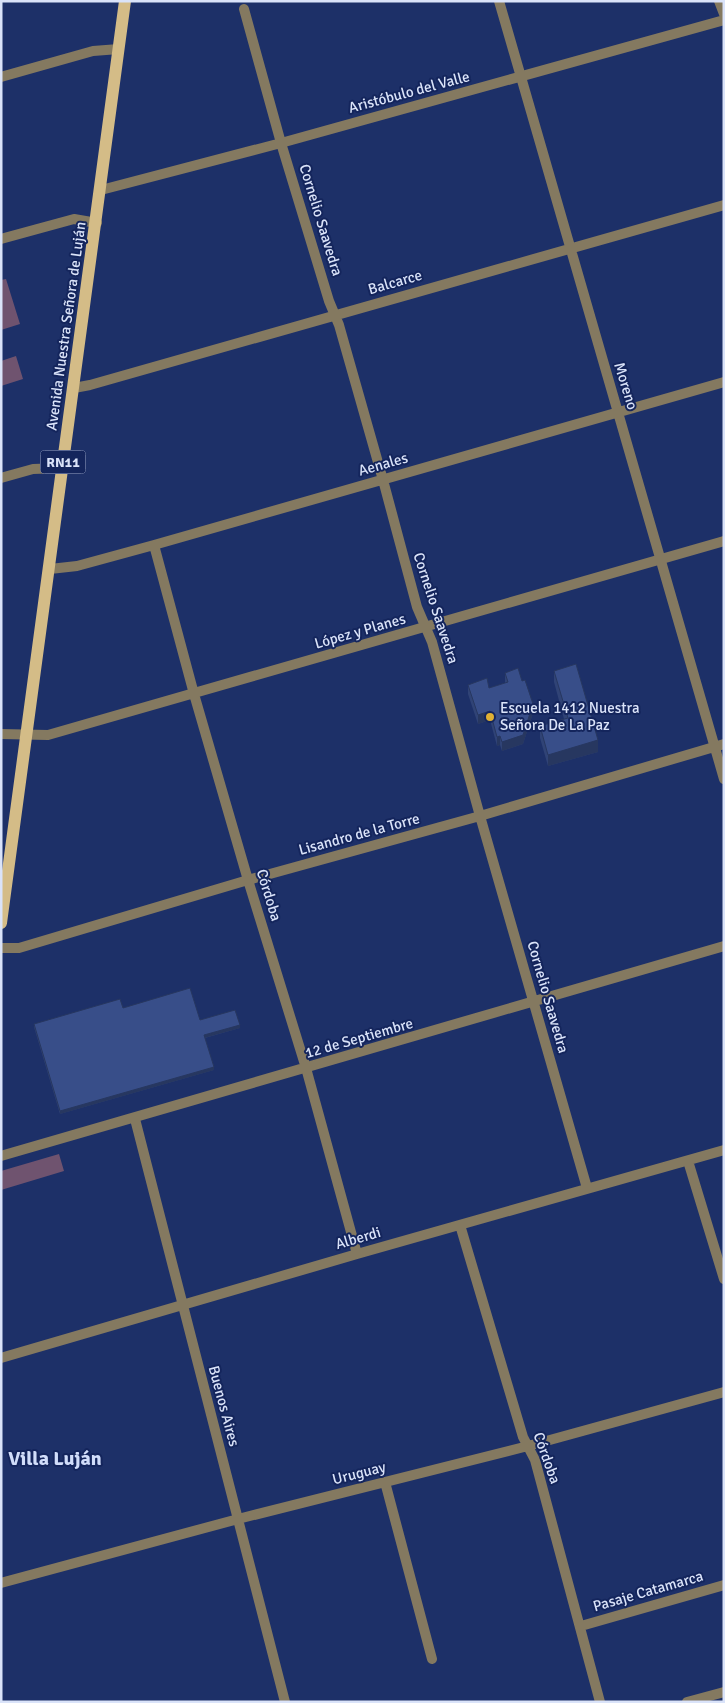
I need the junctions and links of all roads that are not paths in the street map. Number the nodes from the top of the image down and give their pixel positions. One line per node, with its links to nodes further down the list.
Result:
1 (125, 1): 7 (main road, Avenida Nuestra Señora de Luján / RN11)
2 (499, 1): 9 (street, Moreno)
3 (719, 1): 5 (street)
4 (244, 9): 10 (street, Cornelio Saavedra)
5 (724, 14)
6 (724, 20): 9 (street, Aristóbulo del Valle)
7 (119, 49): 8 (street); 11 (main road, Avenida Nuestra Señora de Luján / RN11)
8 (1, 77)
9 (521, 77): 10 (street, Aristóbulo del Valle); 15 (street, Moreno)
10 (281, 143): 11 (street, Aristóbulo del Valle); 16 (street, Cornelio Saavedra)
11 (101, 190): 13 (main road, Avenida Nuestra Señora de Luján / RN11)
12 (724, 205): 15 (street, Balcarce)
13 (97, 222): 14 (street); 18 (main road, Avenida Nuestra Señora de Luján / RN11)
14 (1, 239)
15 (570, 248): 16 (street, Balcarce); 19 (street, Moreno)
16 (335, 315): 18 (street, Balcarce); 22 (street, Cornelio Saavedra)
17 (724, 382): 19 (street, Aenales)
18 (74, 388): 20 (main road, Avenida Nuestra Señora de Luján / RN11)
19 (619, 412): 22 (street, Aenales); 25 (street, Moreno)
20 (62, 468): 21 (street); 26 (main road, Avenida Nuestra Señora de Luján / RN11)
21 (1, 478)
22 (383, 480): 24 (street, Aenales); 27 (street, Cornelio Saavedra)
23 (724, 541): 25 (street, López y Planes)
24 (154, 545): 26 (street, Aenales); 28 (street, Córdoba)
25 (661, 560): 27 (street, López y Planes); 31 (street, Moreno)
26 (50, 569): 30 (main road, Avenida Nuestra Señora de Luján / RN11)
27 (425, 628): 28 (street, López y Planes); 33 (street, Cornelio Saavedra)
28 (194, 694): 30 (street, López y Planes); 34 (street, Córdoba)
29 (1, 734): 30 (street, López y Planes)
30 (27, 734): 35 (main road, Avenida Nuestra Señora de Luján / RN11)
31 (719, 745): 32 (street, Moreno); 33 (street, Lisandro de la Torre)
32 (724, 779)
33 (480, 816): 34 (street, Lisandro de la Torre); 38 (street, Cornelio Saavedra)
34 (248, 880): 37 (street, Lisandro de la Torre); 39 (street, Córdoba)
35 (1, 924)
36 (724, 946): 38 (street, 12 de Septiembre)
37 (1, 948)
38 (534, 1002): 39 (street, 12 de Septiembre); 44 (street, Cornelio Saavedra)
39 (306, 1068): 40 (street, 12 de Septiembre); 46 (street, Córdoba)
40 (135, 1118): 42 (street, 12 de Septiembre); 48 (street, Buenos Aires)
41 (724, 1150): 43 (street, Alberdi)
42 (1, 1156)
43 (688, 1161): 44 (street, Alberdi); 47 (street)
44 (587, 1188): 45 (street, Alberdi)
45 (460, 1225): 46 (street, Alberdi); 51 (street, Córdoba)
46 (358, 1254): 48 (street, Alberdi)
47 (724, 1280)
48 (182, 1305): 49 (street, Alberdi); 53 (street, Buenos Aires)
49 (1, 1358)
50 (724, 1392): 51 (street, Uruguay)
51 (528, 1446): 52 (street, Uruguay); 56 (street, Córdoba)
52 (386, 1482): 53 (street, Uruguay); 57 (street)
53 (238, 1519): 54 (street, Uruguay); 59 (street, Buenos Aires)
54 (1, 1583)
55 (724, 1585): 56 (street, Pasaje Catamarca)
56 (581, 1626): 60 (street, Córdoba)
57 (432, 1659)
58 (724, 1692): 61 (street)
59 (285, 1702)
60 (600, 1702)
61 (687, 1702)

